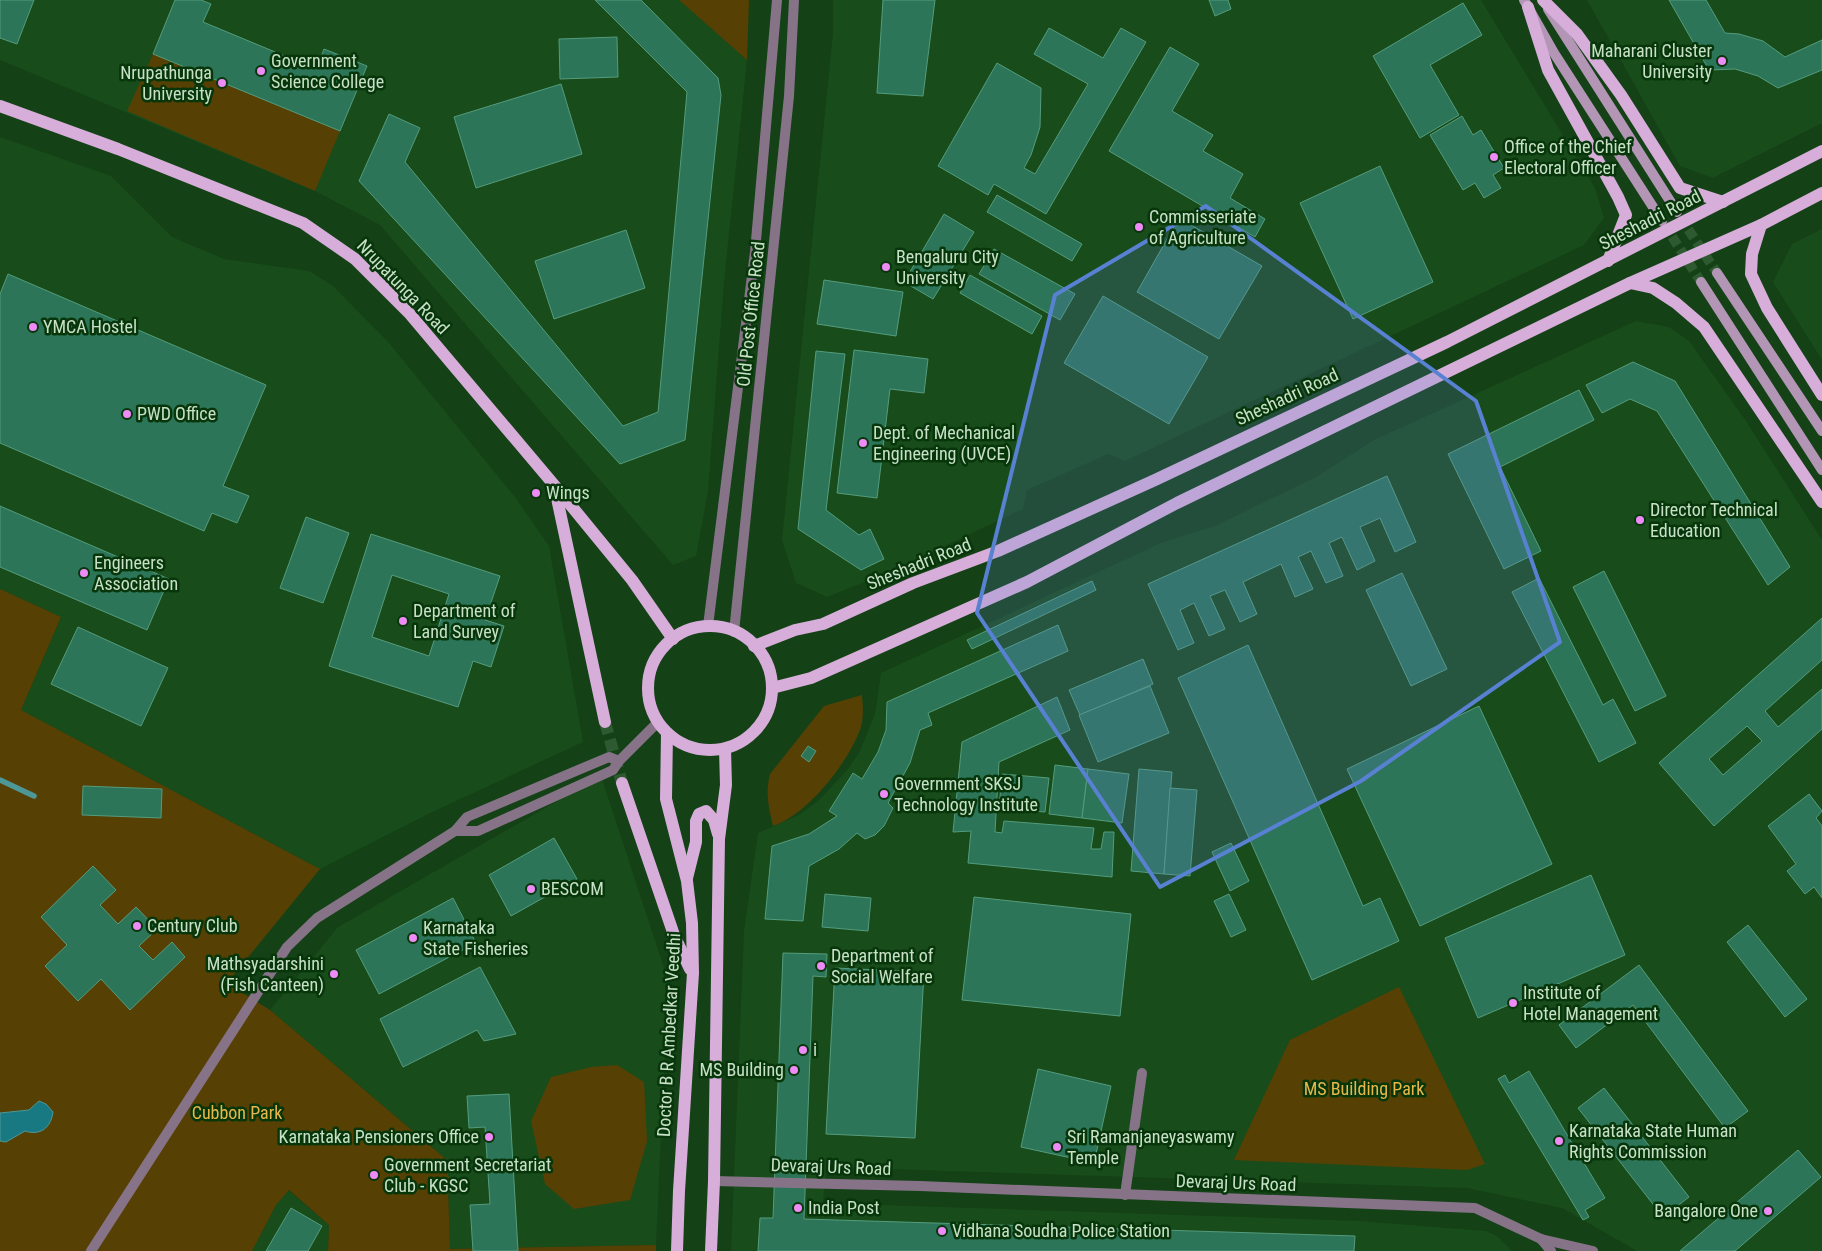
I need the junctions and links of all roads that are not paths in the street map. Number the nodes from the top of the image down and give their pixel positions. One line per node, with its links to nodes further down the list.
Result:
1 (777, 0): 21 (street, Old Post Office Road)
2 (794, 0): 22 (street, Old Post Office Road)
3 (1543, 0): 8 (main road); 9 (main road)
4 (1526, 4): 10 (main road); 12 (main road)
5 (0, 106): 19 (main road, Nrupatunga Road)
6 (1822, 151): 8 (main road, Sheshadri Road)
7 (1822, 193): 11 (main road)
8 (1723, 202): 12 (main road, Sheshadri Road)
9 (1677, 212)
10 (1662, 221)
11 (1760, 225): 15 (main road); 16 (main road)
12 (1608, 261): 24 (main road, Sheshadri Road)
13 (1717, 273): 17 (main road)
14 (1701, 282): 18 (main road)
15 (1630, 283): 20 (main road); 25 (main road)
16 (1822, 395)
17 (1822, 431)
18 (1822, 470)
19 (555, 486): 23 (main road, Nrupatunga Road); 26 (main road)
20 (1822, 502)
21 (708, 626): 22 (main road); 23 (main road)
22 (734, 632): 24 (main road)
23 (673, 639): 27 (main road)
24 (754, 646): 25 (main road)
25 (772, 688): 29 (main road)
26 (605, 722)
27 (658, 722): 28 (main road); 30 (street)
28 (667, 733): 29 (main road); 34 (main road, Doctor B R Ambedkar Veedhi)
29 (725, 749): 33 (main road)
30 (619, 761): 32 (street); 32 (street)
31 (622, 783): 35 (main road)
32 (455, 831): 40 (street)
33 (719, 838): 34 (main road); 37 (main road)
34 (687, 881): 35 (main road, Doctor B R Ambedkar Veedhi)
35 (692, 973): 41 (main road, Doctor B R Ambedkar Veedhi)
36 (1142, 1074): 38 (street)
37 (714, 1181): 38 (street, Devaraj Urs Road); 42 (main road)
38 (1125, 1194): 39 (street, Devaraj Urs Road)
39 (1540, 1239): 43 (street, Devaraj Urs Road); 44 (street, Devaraj Urs Road)
40 (92, 1251)
41 (677, 1251)
42 (711, 1251)
43 (1551, 1251)
44 (1593, 1251)

